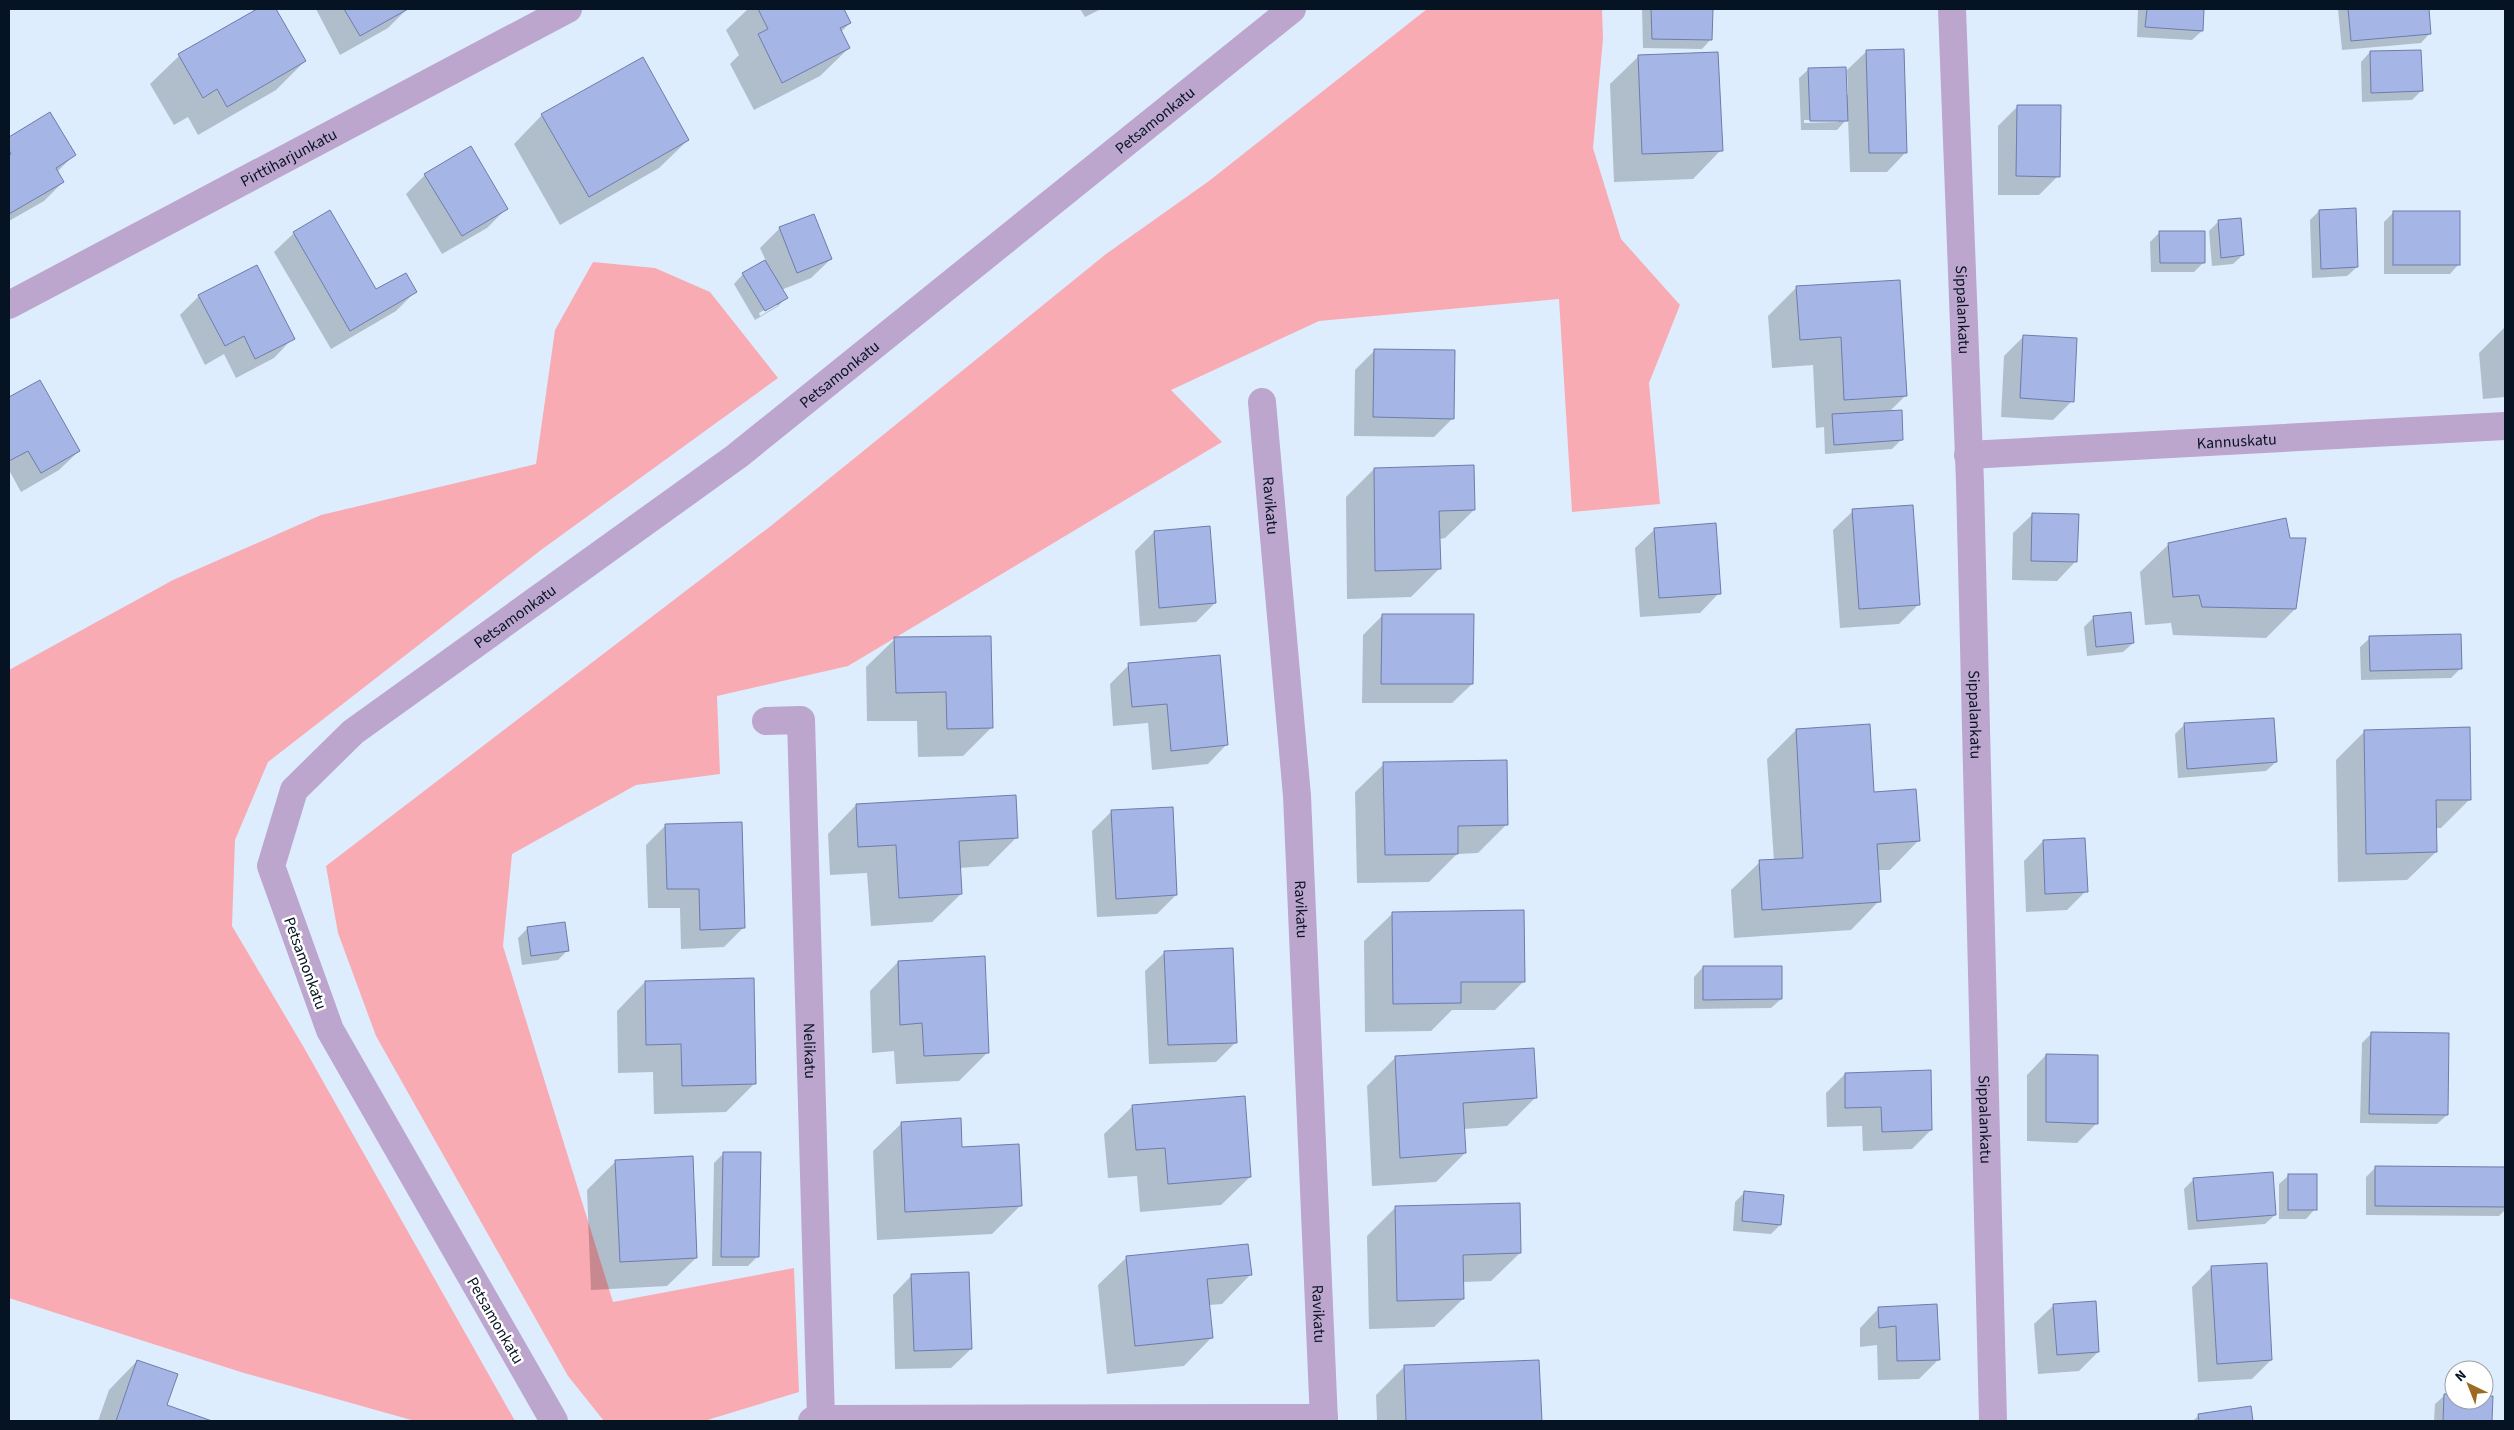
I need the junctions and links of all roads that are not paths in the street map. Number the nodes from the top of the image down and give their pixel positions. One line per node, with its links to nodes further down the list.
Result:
1 (568, 9): 4 (street, Pirttiharjunkatu)
2 (1292, 9): 11 (street, Petsamonkatu)
3 (1952, 9): 7 (street, Sippalankatu)
4 (9, 305)
5 (1262, 402): 9 (street, Ravikatu)
6 (2505, 426): 7 (street, Kannuskatu)
7 (1968, 455): 12 (street, Sippalankatu)
8 (766, 722): 10 (street, Nelikatu)
9 (1324, 1419): 10 (street, Ravikatu)
10 (817, 1420)
11 (554, 1421)
12 (1993, 1421)

